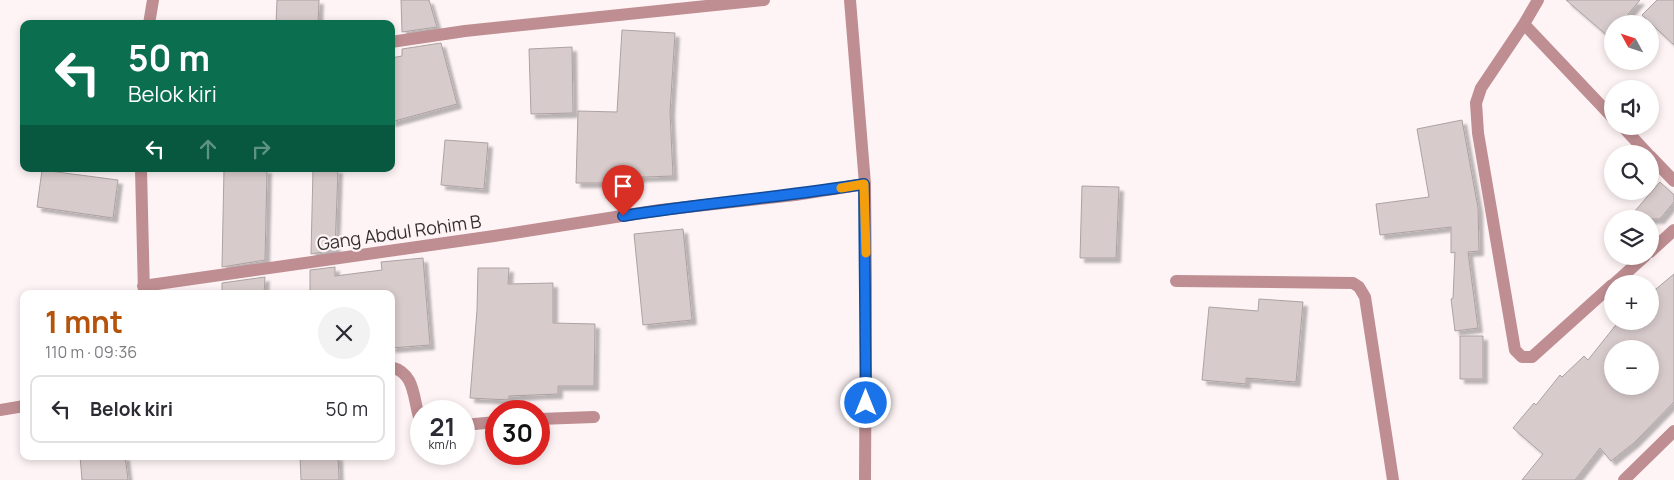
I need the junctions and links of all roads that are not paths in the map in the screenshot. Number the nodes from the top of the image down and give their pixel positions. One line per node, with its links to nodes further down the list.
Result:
1 (153, 0): 5 (street)
2 (764, 0): 7 (street)
3 (850, 0): 14 (street)
4 (1538, 0): 6 (street)
5 (150, 20)
6 (1524, 24): 8 (street); 21 (street)
7 (395, 41)
8 (1604, 109)
9 (1630, 135): 10 (street)
10 (1640, 145)
11 (1659, 165): 13 (street)
12 (141, 172): 20 (street)
13 (1674, 181)
14 (864, 184): 20 (street, Gang Abdul Rohim B); 29 (street)
15 (1674, 230): 16 (street)
16 (1659, 244)
17 (1635, 265): 18 (street)
18 (1624, 275)
19 (1176, 281): 30 (street)
20 (143, 290)
21 (1604, 293)
22 (395, 369): 23 (street)
23 (415, 400)
24 (20, 407): 25 (street)
25 (0, 410)
26 (594, 417): 27 (street)
27 (550, 419)
28 (1674, 430): 31 (street)
29 (865, 480)
30 (1393, 480)
31 (1624, 480)

